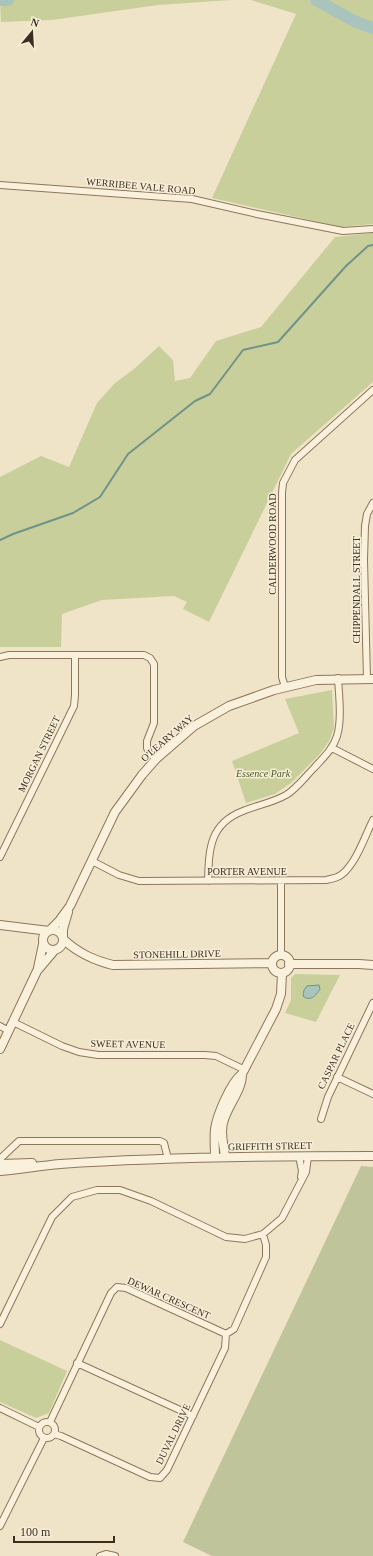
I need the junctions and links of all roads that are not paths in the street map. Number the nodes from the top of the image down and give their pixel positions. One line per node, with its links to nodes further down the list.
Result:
1 (0, 185): 2 (street, WERRIBEE VALE ROAD)
2 (373, 229)
3 (373, 390): 11 (street, CALDERWOOD ROAD)
4 (373, 504): 5 (street, CHIPPENDALL STREET)
5 (366, 594): 6 (street); 10 (street, CHIPPENDALL STREET)
6 (373, 594)
7 (75, 655): 8 (street); 13 (street); 16 (street, MORGAN STREET)
8 (0, 657)
9 (338, 678): 10 (street, O'LEARY WAY); 11 (street, O'LEARY WAY); 12 (street)
10 (370, 679)
11 (285, 687): 13 (street, O'LEARY WAY)
12 (332, 748): 14 (street); 18 (street)
13 (156, 759): 17 (street, O'LEARY WAY)
14 (373, 769)
15 (373, 820): 19 (street, PORTER AVENUE)
16 (0, 857)
17 (92, 861): 18 (street, PORTER AVENUE); 20 (street, O'LEARY WAY)
18 (208, 881): 19 (street, PORTER AVENUE)
19 (281, 881): 28 (street)
20 (70, 906): 23 (street); 24 (street)
21 (0, 925): 22 (street)
22 (23, 928): 23 (street); 25 (street)
23 (49, 931): 24 (street); 25 (street)
24 (63, 939): 26 (street); 27 (street)
25 (43, 943): 26 (street); 32 (street)
26 (56, 950): 27 (street); 32 (street)
27 (84, 955): 29 (street, STONEHILL DRIVE)
28 (281, 955): 29 (street); 30 (street)
29 (272, 963): 33 (street)
30 (289, 964): 31 (street); 33 (street)
31 (373, 966)
32 (37, 971): 35 (street)
33 (282, 973): 39 (street)
34 (372, 1006): 40 (street, CASPAR PLACE)
35 (13, 1022): 37 (street); 39 (street, SWEET AVENUE)
36 (0, 1026): 37 (street)
37 (9, 1031): 38 (street)
38 (0, 1049)
39 (244, 1072): 46 (street); 47 (street)
40 (337, 1078): 41 (street); 42 (street, CASPAR PLACE)
41 (373, 1094)
42 (321, 1119)
43 (299, 1156): 44 (street, GRIFFITH STREET); 47 (street, GRIFFITH STREET); 53 (street)
44 (308, 1156): 45 (street, GRIFFITH STREET); 53 (street)
45 (373, 1156)
46 (215, 1157): 47 (street, GRIFFITH STREET); 49 (street, GRIFFITH STREET)
47 (225, 1157)
48 (0, 1159): 49 (street)
49 (168, 1159): 51 (street, GRIFFITH STREET)
50 (0, 1164): 51 (street, GRIFFITH STREET)
51 (58, 1165): 52 (street, GRIFFITH STREET)
52 (0, 1171)
53 (299, 1184): 54 (street)
54 (263, 1234): 55 (street); 57 (street)
55 (3, 1311): 56 (street)
56 (0, 1324)
57 (226, 1334): 58 (street, DEWAR CRESCENT); 60 (street, DUVAL DRIVE)
58 (77, 1363): 60 (street); 61 (street, DEWAR CRESCENT)
59 (0, 1408): 62 (street)
60 (193, 1416): 63 (street, DUVAL DRIVE)
61 (50, 1422): 62 (street); 63 (street)
62 (39, 1427): 64 (street)
63 (54, 1434): 64 (street)
64 (44, 1438): 65 (street)
65 (0, 1526)
66 (100, 1556): 67 (street)
67 (115, 1556)

